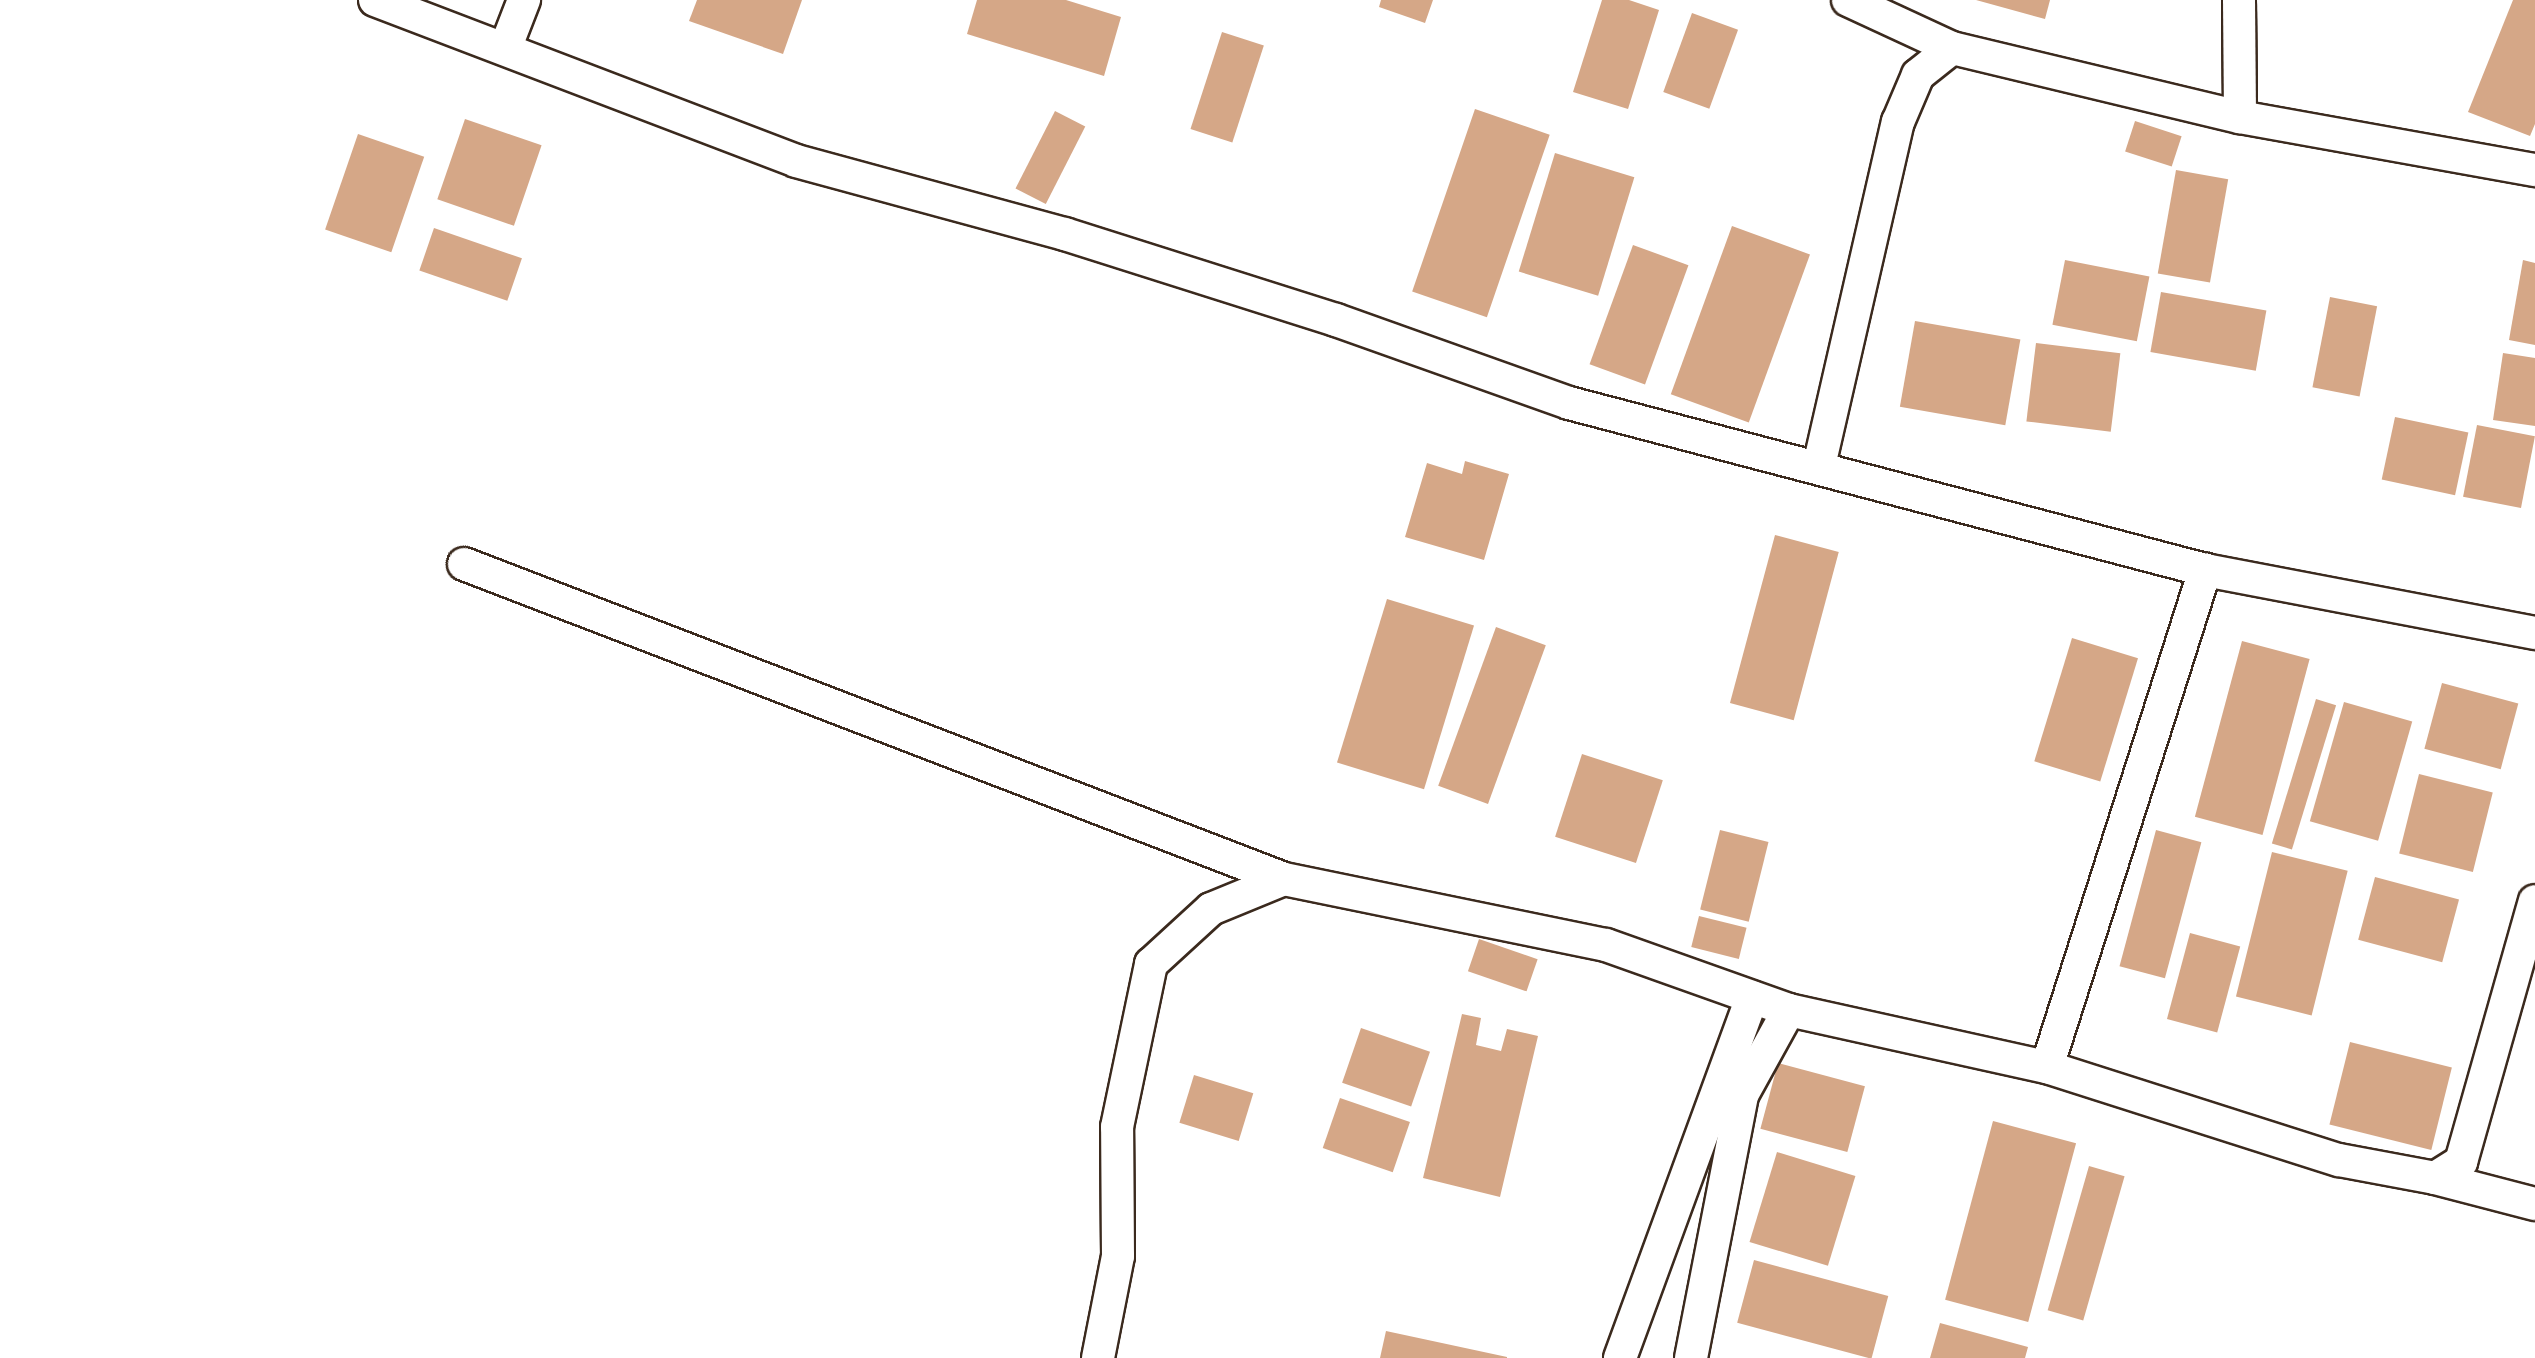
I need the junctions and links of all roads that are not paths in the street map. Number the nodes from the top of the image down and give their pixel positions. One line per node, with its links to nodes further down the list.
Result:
1 (375, 0): 6 (street)
2 (524, 0): 6 (street)
3 (1848, 0): 5 (street)
4 (2239, 0): 7 (street)
5 (1952, 48): 7 (street); 9 (street)
6 (505, 49): 9 (street)
7 (2241, 117): 8 (street)
8 (2535, 170)
9 (1819, 466): 11 (street)
10 (464, 564): 13 (street)
11 (2205, 570): 12 (street); 17 (street)
12 (2535, 633)
13 (1284, 879): 15 (street); 20 (street)
14 (2535, 901): 18 (street)
15 (1752, 997): 16 (street); 21 (street)
16 (1789, 1010): 17 (street); 22 (street)
17 (2047, 1067): 18 (street)
18 (2435, 1178): 19 (street)
19 (2535, 1205)
20 (1098, 1358)
21 (1620, 1358)
22 (1691, 1358)

